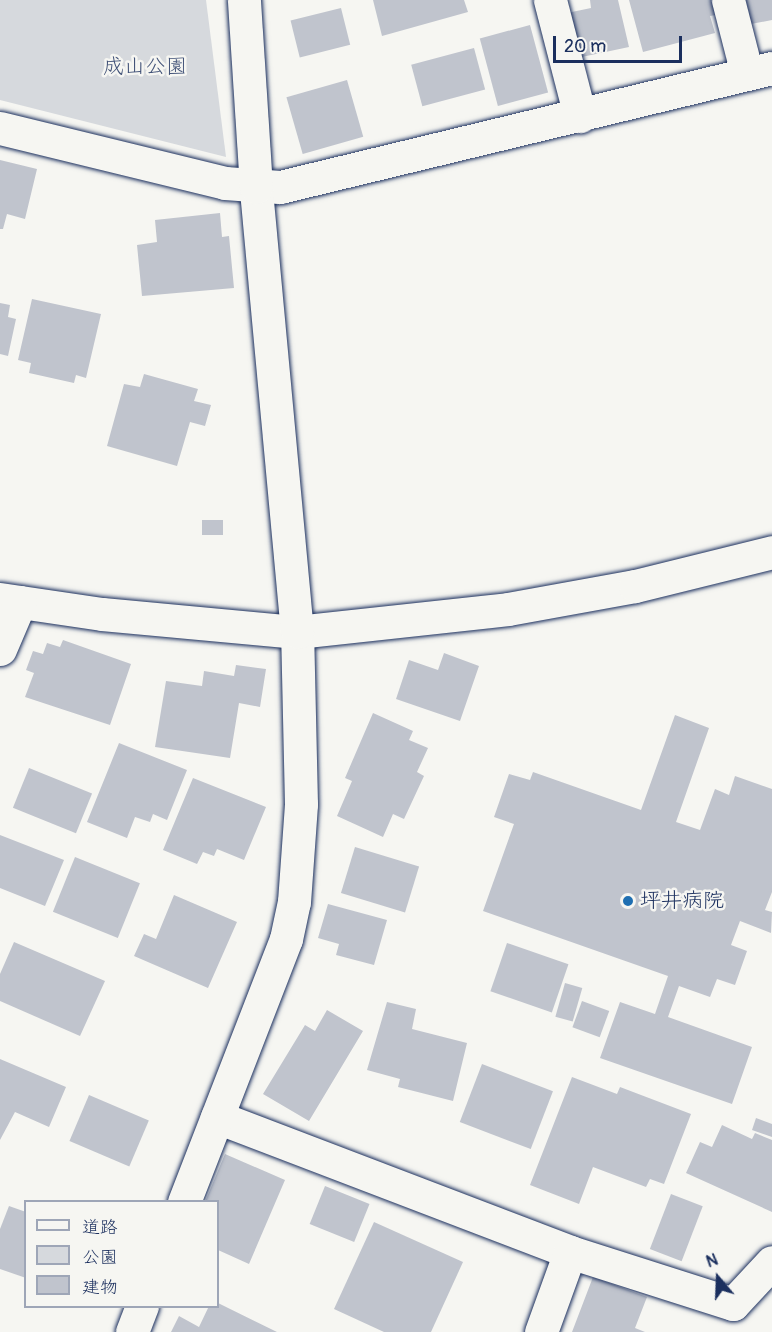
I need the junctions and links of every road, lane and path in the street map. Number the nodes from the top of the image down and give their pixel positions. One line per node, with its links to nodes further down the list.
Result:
1 (244, 0): 7 (street)
2 (550, 0): 5 (street)
3 (728, 0): 4 (street)
4 (760, 71): 5 (street)
5 (580, 116): 7 (street)
6 (0, 128): 7 (street)
7 (256, 187): 10 (street)
8 (772, 552): 10 (street)
9 (10, 601): 10 (street); 11 (street)
10 (297, 632): 12 (street)
11 (0, 649)
12 (217, 1117): 13 (street); 14 (street)
13 (185, 1200)
14 (570, 1252): 15 (street); 18 (street)
15 (772, 1262)
16 (141, 1308): 17 (street)
17 (132, 1332)
18 (541, 1332)

